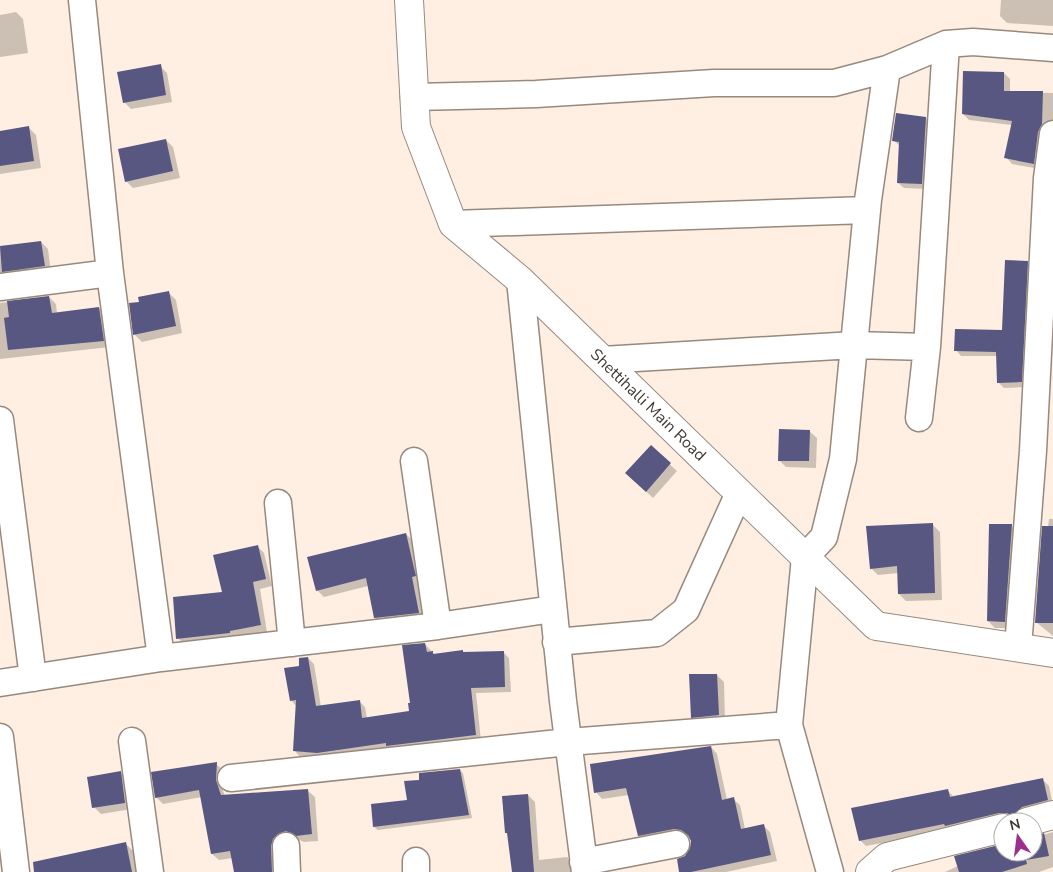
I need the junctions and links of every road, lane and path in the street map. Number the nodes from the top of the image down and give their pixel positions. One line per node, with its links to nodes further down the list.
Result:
1 (82, 0): 11 (street)
2 (409, 0): 6 (street)
3 (946, 44): 4 (street); 5 (street); 15 (street)
4 (1053, 48)
5 (887, 69): 6 (street); 9 (street)
6 (414, 97): 10 (street)
7 (1053, 134): 8 (street)
8 (1050, 179): 27 (street)
9 (868, 210): 10 (street); 14 (street)
10 (452, 224): 12 (street, Shettihalli Main Road)
11 (110, 273): 13 (street); 29 (street)
12 (520, 280): 16 (street, Shettihalli Main Road); 23 (street)
13 (0, 287)
14 (854, 345): 15 (street); 16 (street); 22 (street)
15 (927, 347): 17 (street)
16 (602, 360): 20 (street, Shettihalli Main Road)
17 (919, 418)
18 (0, 420): 30 (street)
19 (414, 461): 24 (street)
20 (739, 493): 22 (street, Shettihalli Main Road); 25 (street)
21 (278, 503): 26 (street)
22 (805, 557): 27 (street, Shettihalli Main Road); 32 (street)
23 (553, 608): 24 (street); 25 (street)
24 (438, 626): 26 (street)
25 (556, 642): 35 (street)
26 (292, 643): 29 (street)
27 (1018, 647): 28 (street, Shettihalli Main Road)
28 (1053, 652)
29 (161, 658): 30 (street)
30 (33, 678): 31 (street)
31 (0, 683)
32 (789, 725): 35 (street); 44 (street)
33 (0, 737): 41 (street)
34 (132, 741): 42 (street)
35 (568, 742): 36 (street); 40 (street)
36 (232, 778)
37 (993, 830): 45 (street)
38 (676, 844): 40 (street)
39 (286, 846): 43 (street)
40 (584, 867)
41 (16, 872)
42 (150, 872)
43 (287, 872)
44 (830, 872)
45 (870, 872)

